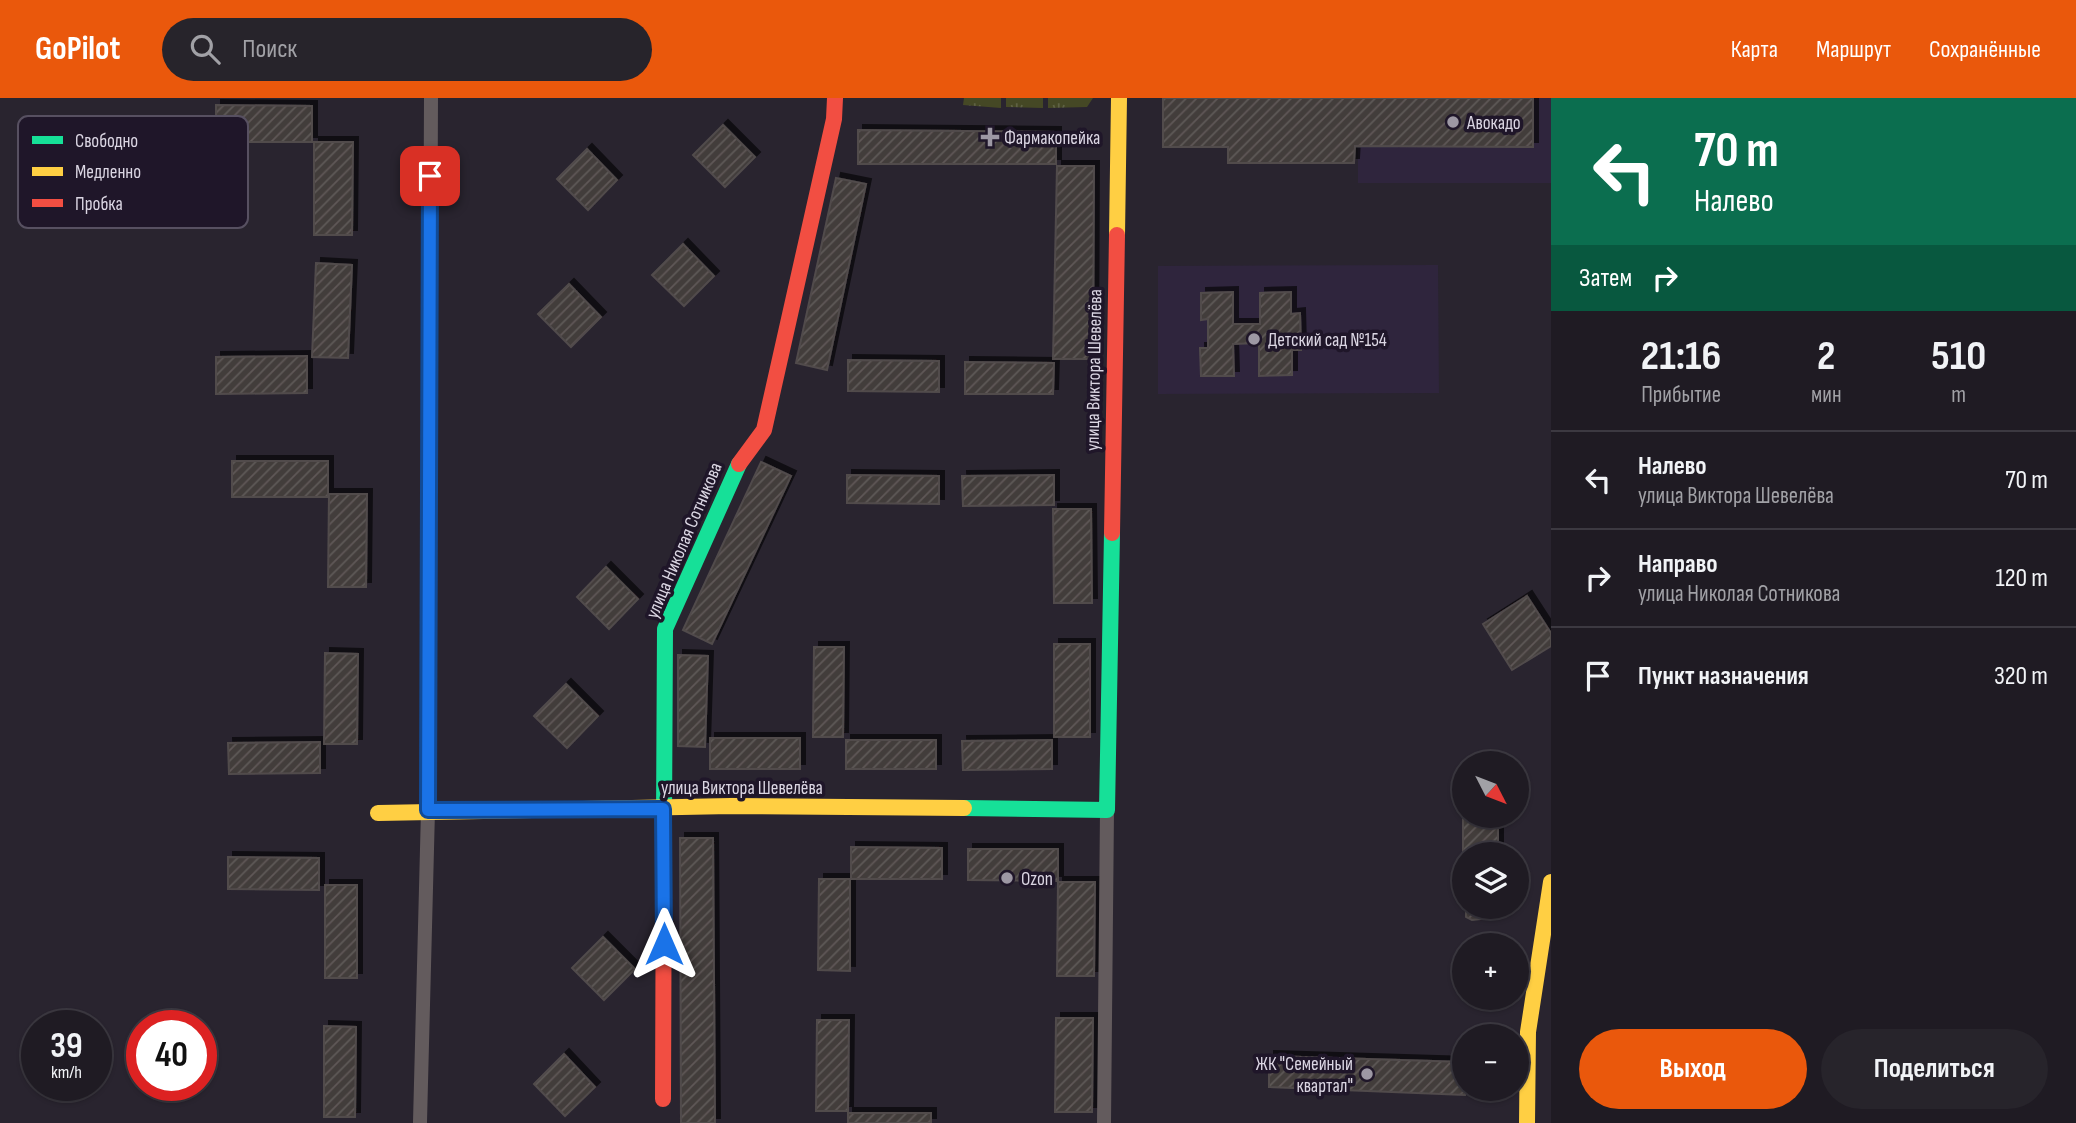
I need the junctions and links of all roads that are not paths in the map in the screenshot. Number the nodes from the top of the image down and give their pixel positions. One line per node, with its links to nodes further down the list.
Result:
1 (431, 98): 5 (street)
2 (835, 98): 4 (street, улица Николая Сотникова)
3 (1119, 98): 6 (street, улица Виктора Шевелёва)
4 (663, 809): 5 (street, улица Виктора Шевелёва); 6 (street, улица Виктора Шевелёва); 9 (street, улица Николая Сотникова)
5 (428, 810): 7 (street, улица Виктора Шевелёва); 10 (street)
6 (1107, 810): 11 (street, улица Виктора Шевелёва)
7 (378, 814)
8 (1551, 882): 12 (street)
9 (663, 1099)
10 (420, 1122)
11 (1104, 1123)
12 (1527, 1123)

